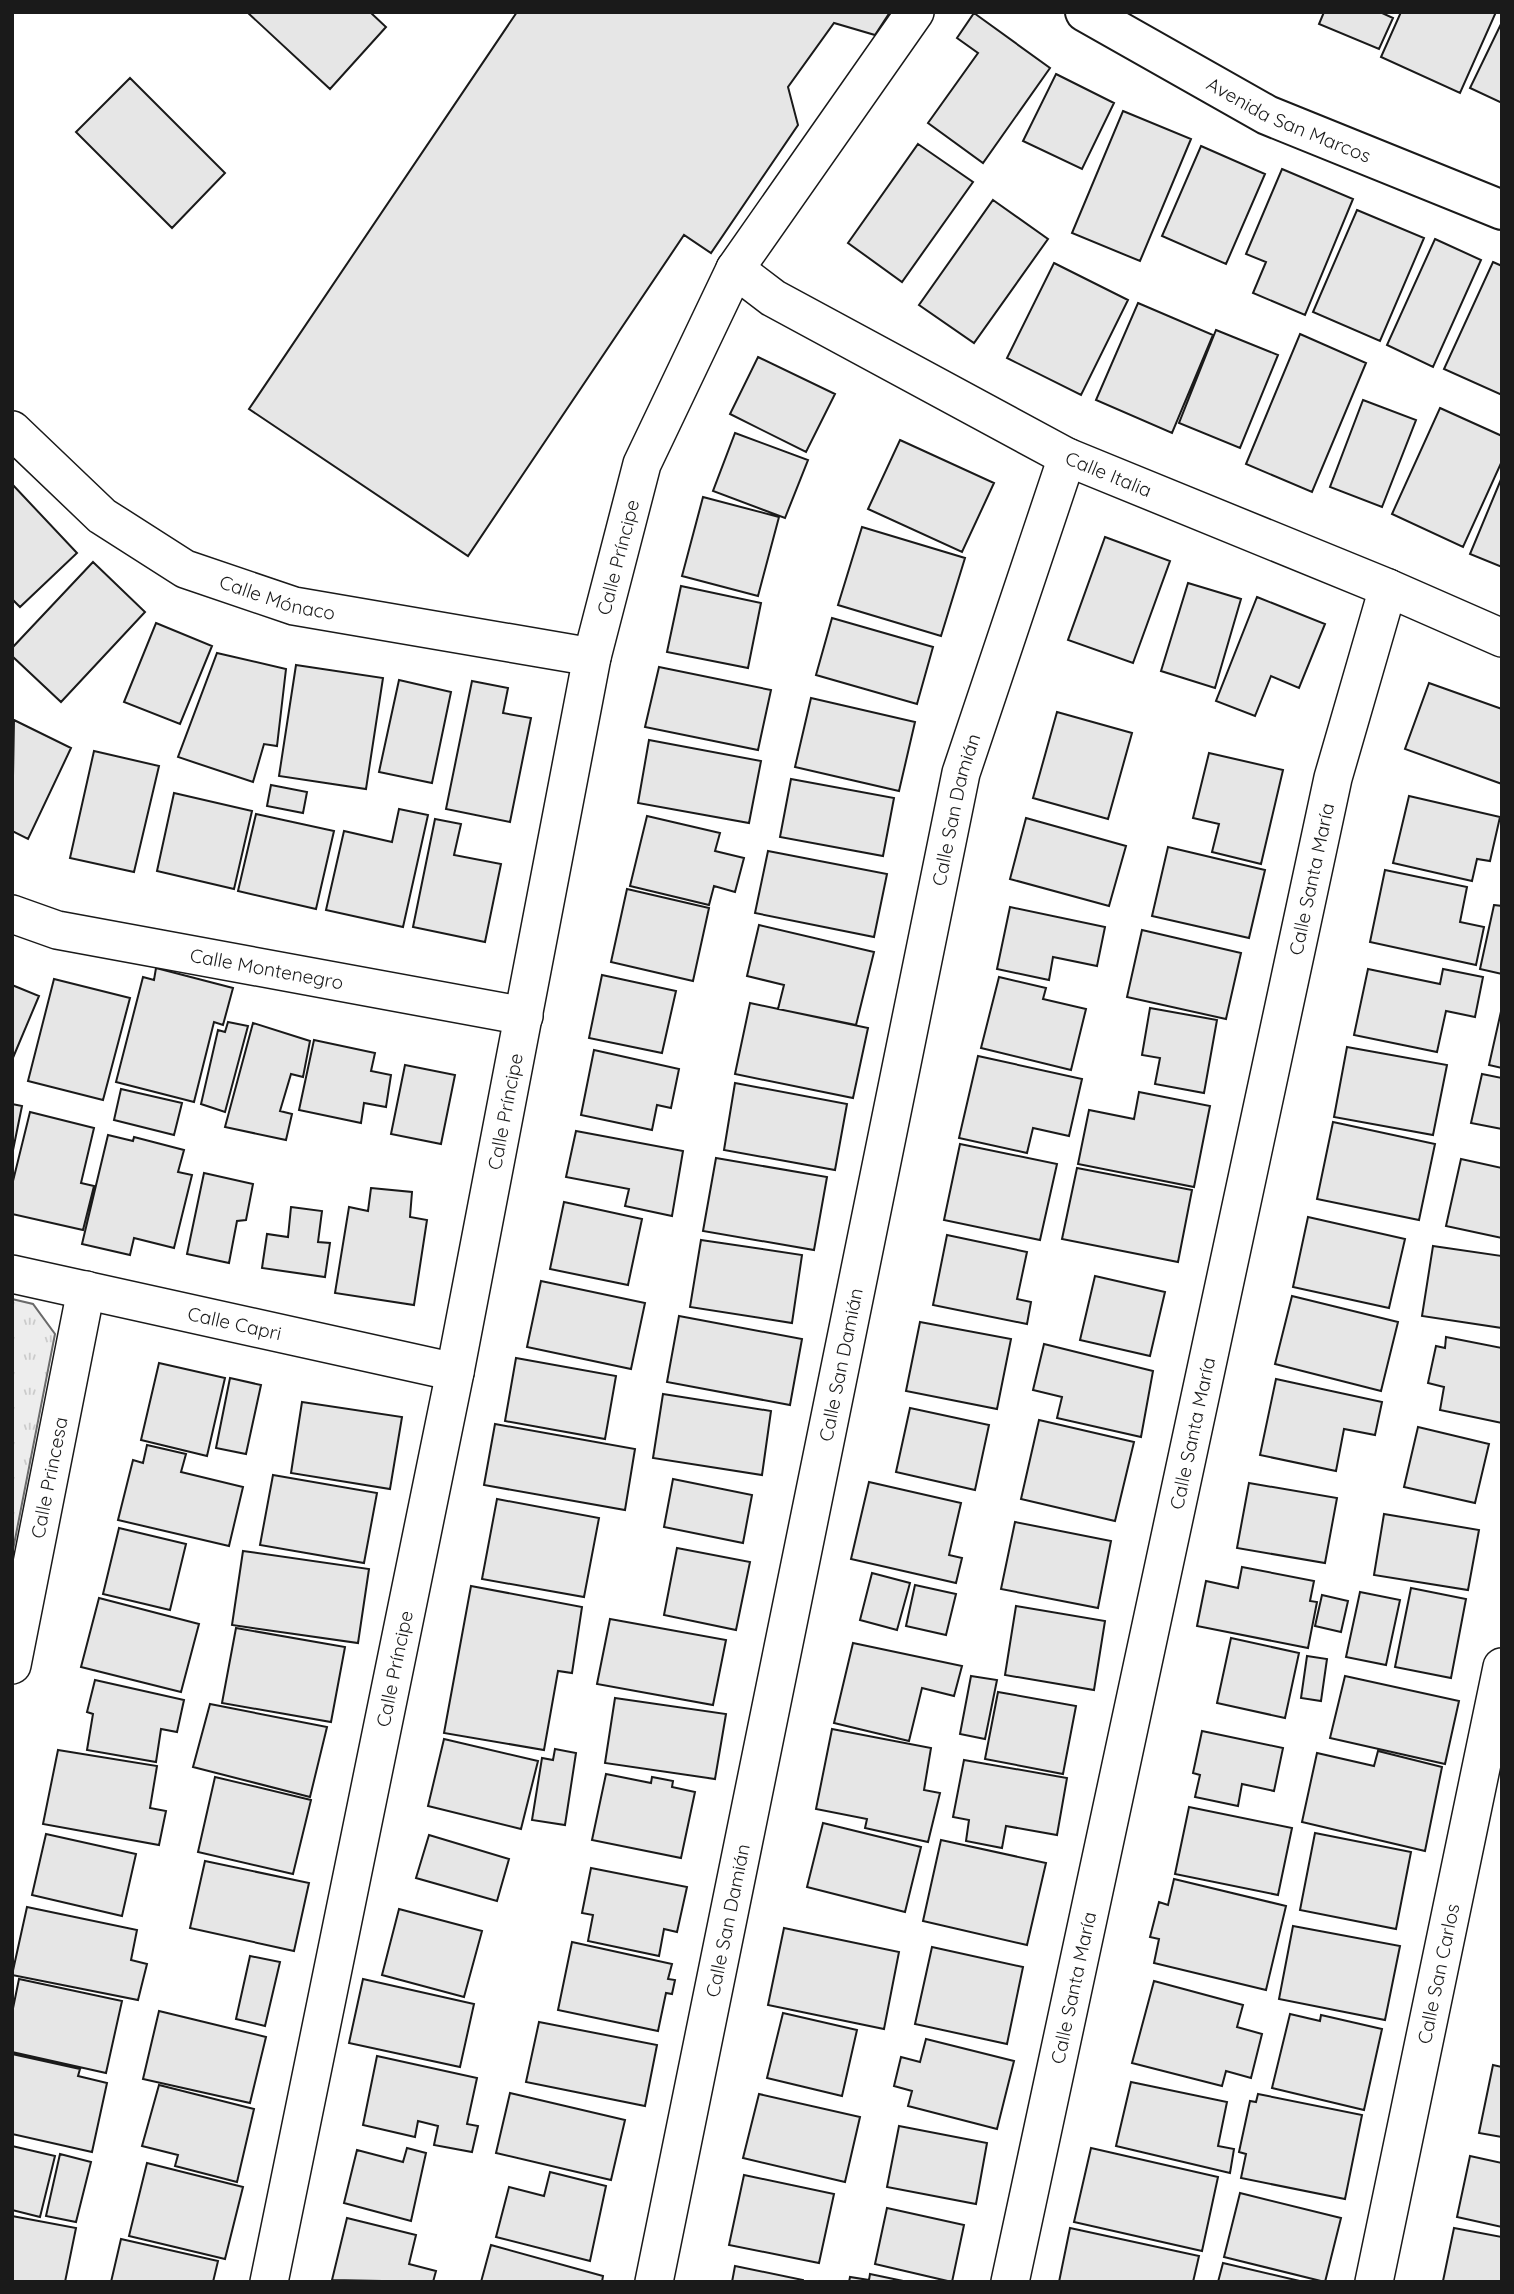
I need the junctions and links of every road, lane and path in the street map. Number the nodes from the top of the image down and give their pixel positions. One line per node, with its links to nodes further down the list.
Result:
1 (915, 12): 4 (street, Calle Príncipe)
2 (1085, 12): 3 (street, Avenida San Marcos)
3 (1502, 210)
4 (735, 269): 6 (street, Calle Italia); 9 (street, Calle Príncipe)
5 (12, 430): 9 (street, Calle Mónaco)
6 (1067, 457): 7 (street, Calle Italia); 18 (street, Calle San Damián)
7 (1388, 588): 8 (street, Calle Italia); 19 (street, Calle Santa María)
8 (1502, 638)
9 (592, 657): 11 (street, Calle Príncipe)
10 (12, 914): 11 (street, Calle Montenegro)
11 (524, 1016): 14 (street, Calle Príncipe)
12 (12, 1275): 13 (street, Calle Capri)
13 (86, 1290): 14 (street, Calle Capri); 15 (street, Calle Princesa)
14 (455, 1372): 17 (street, Calle Príncipe)
15 (12, 1665)
16 (1502, 1667): 20 (street, Calle San Carlos)
17 (269, 2282)
18 (654, 2282)
19 (1010, 2282)
20 (1374, 2282)

